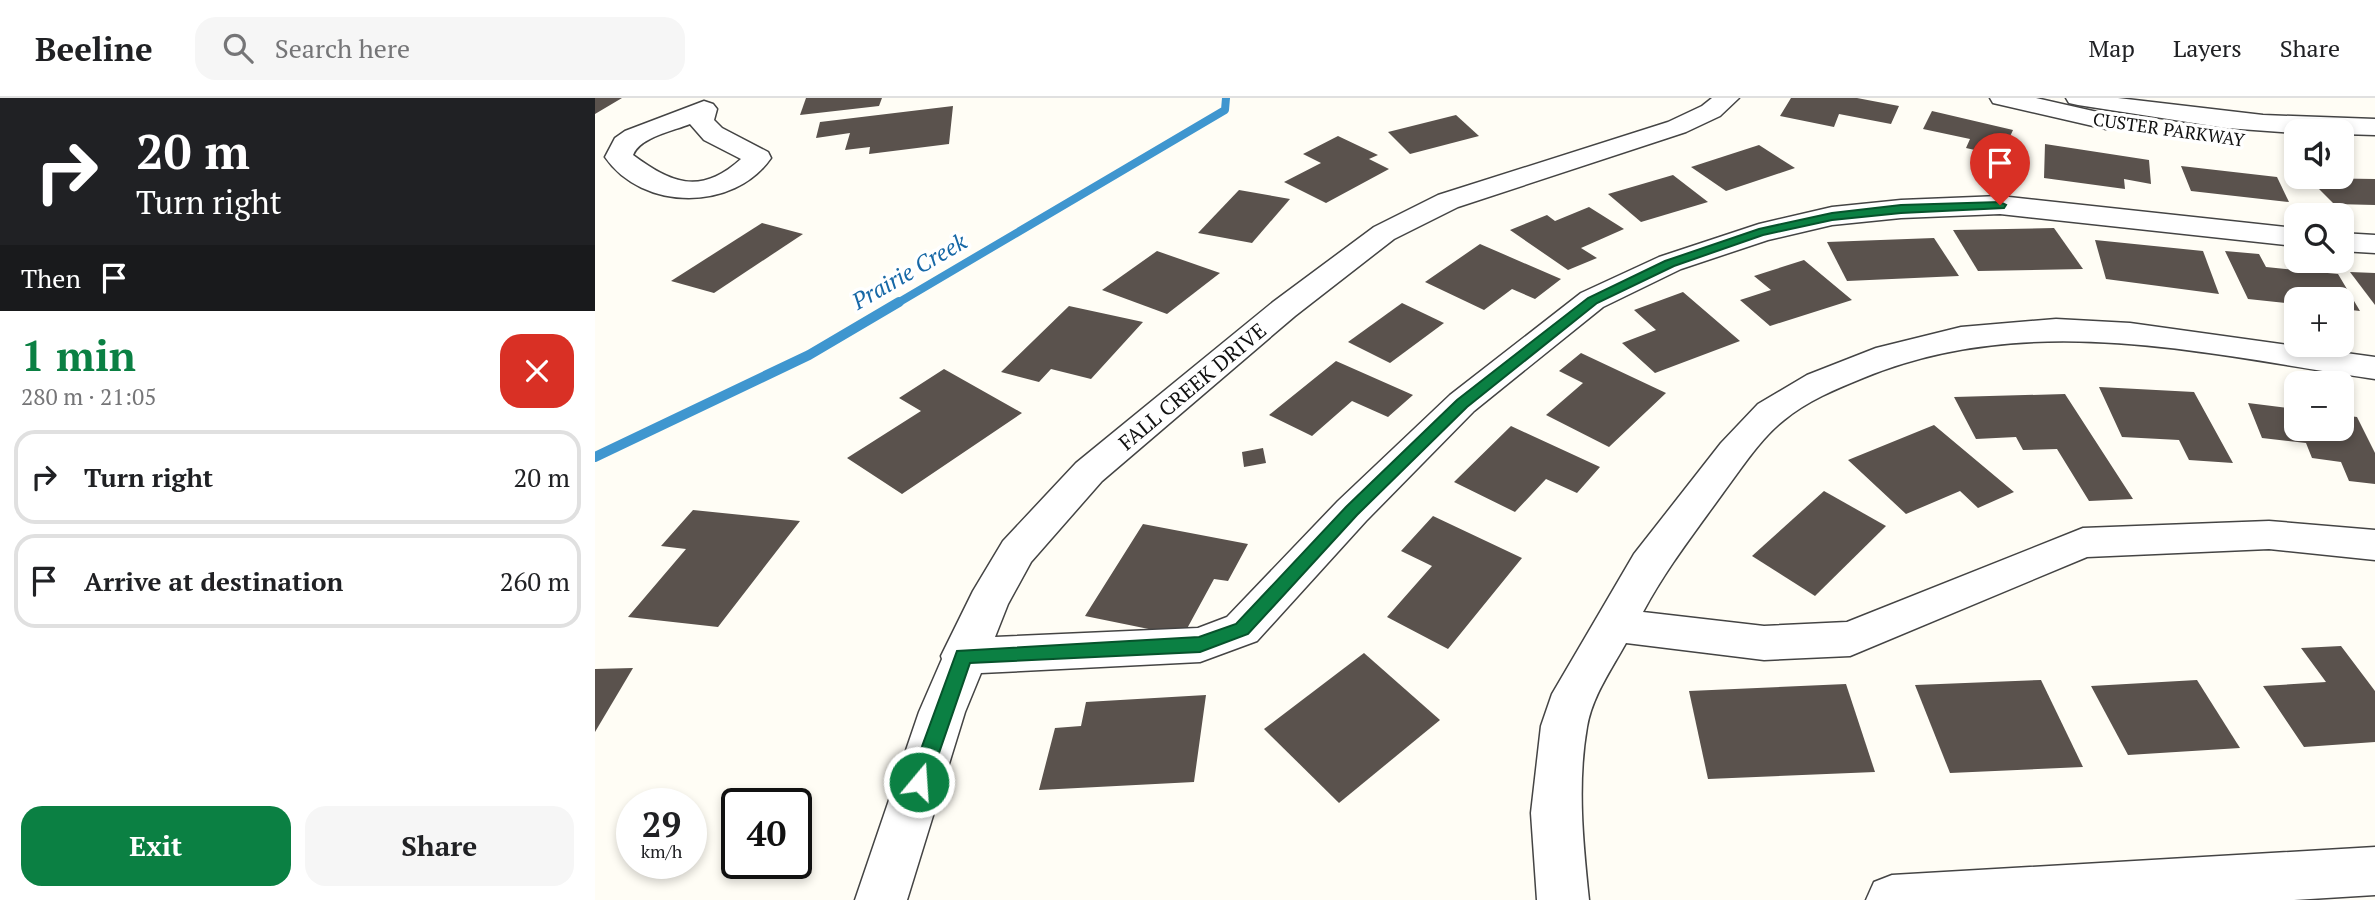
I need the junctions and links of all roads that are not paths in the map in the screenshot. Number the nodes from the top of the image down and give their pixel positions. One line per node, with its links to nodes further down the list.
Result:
1 (1727, 98): 15 (street, FALL CREEK DRIVE)
2 (2002, 98): 6 (street, CUSTER PARKWAY)
3 (2078, 98): 5 (street, CUSTER PARKWAY)
4 (710, 104): 4 (street)
5 (2375, 127)
6 (2284, 144)
7 (2354, 147): 8 (street)
8 (2375, 147)
9 (2284, 236): 15 (street)
10 (2354, 243): 11 (street)
11 (2375, 244)
12 (2375, 368): 14 (street)
13 (2375, 545): 14 (street)
14 (1614, 625): 18 (street)
15 (963, 656): 17 (street, FALL CREEK DRIVE)
16 (2375, 871): 19 (street)
17 (881, 900)
18 (1563, 900)
19 (1892, 900)

